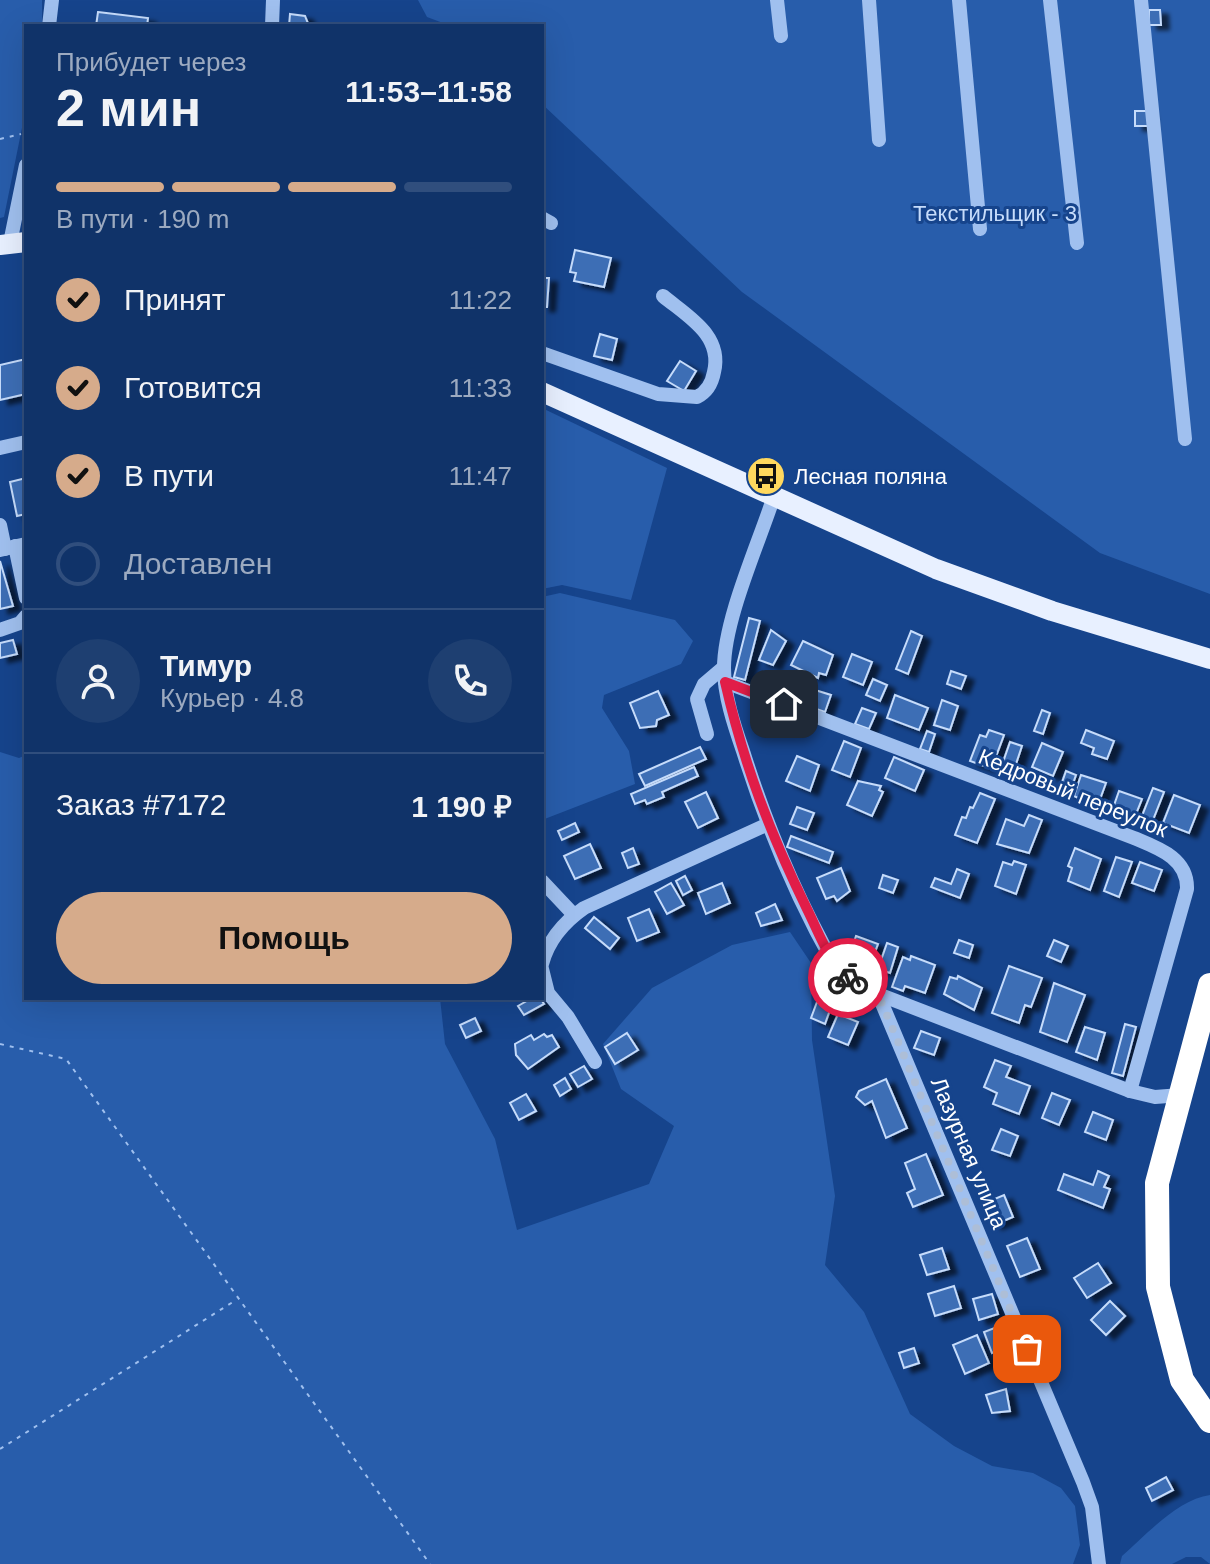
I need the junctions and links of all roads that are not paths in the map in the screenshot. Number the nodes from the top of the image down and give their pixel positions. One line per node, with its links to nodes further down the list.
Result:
1 (52, 0): 8 (street)
2 (273, 0): 9 (street)
3 (777, 0): 10 (street)
4 (869, 0): 11 (street)
5 (959, 0): 13 (street)
6 (1050, 0): 15 (street)
7 (1141, 0): 19 (street)
8 (49, 24)
9 (272, 24)
10 (781, 36)
11 (879, 140)
12 (24, 176): 14 (street)
13 (980, 229)
14 (12, 243)
15 (1077, 243)
16 (663, 296): 17 (street)
17 (544, 354)
18 (544, 393): 22 (main road)
19 (1185, 439)
20 (24, 442): 21 (street)
21 (0, 448)
22 (773, 499): 28 (main road); 29 (street)
23 (0, 525): 24 (street)
24 (11, 547): 25 (street)
25 (24, 591)
26 (24, 618): 27 (street)
27 (0, 630)
28 (1210, 659)
29 (724, 674): 30 (street); 31 (street); 39 (street, Кедровый переулок)
30 (707, 734)
31 (766, 825): 33 (street); 37 (street)
32 (544, 883): 33 (street)
33 (574, 915): 34 (street)
34 (544, 961)
35 (544, 976): 38 (street)
36 (1210, 985): 40 (highway)
37 (878, 994): 39 (street); 42 (street, Лазурная улица)
38 (595, 1062)
39 (1130, 1091): 40 (street)
40 (1181, 1095): 41 (highway)
41 (1210, 1421)
42 (1099, 1564)

